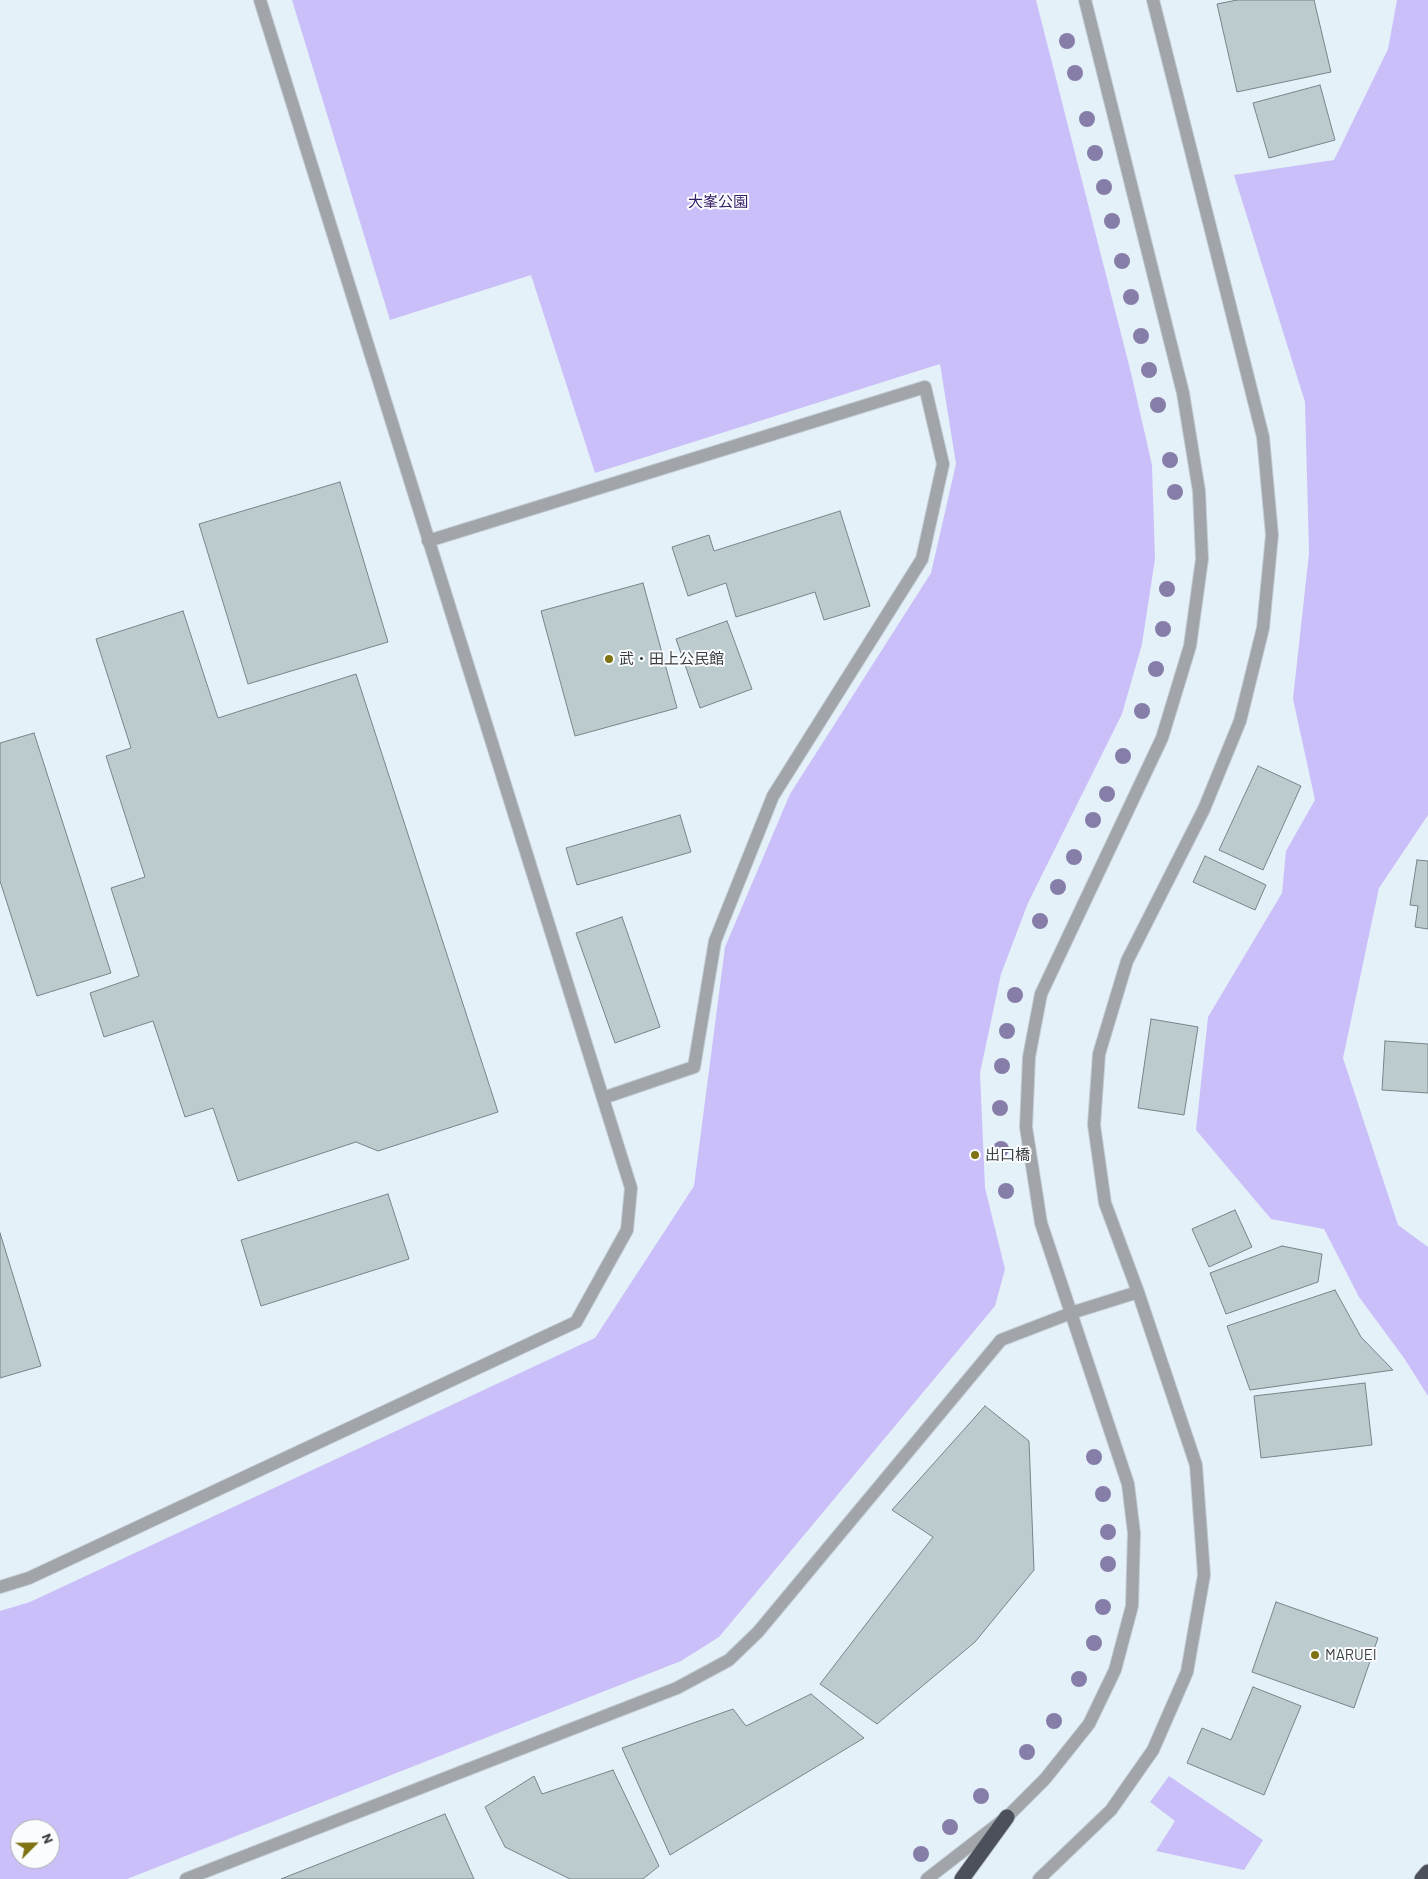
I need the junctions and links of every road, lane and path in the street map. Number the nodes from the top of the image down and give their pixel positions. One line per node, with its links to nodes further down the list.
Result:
1 (260, 0): 4 (street)
2 (1085, 0): 7 (street)
3 (1153, 0): 6 (street)
4 (428, 541): 5 (street); 5 (street)
5 (602, 1098): 8 (street)
6 (1138, 1292): 7 (street); 14 (street)
7 (1071, 1313): 9 (street); 11 (street)
8 (0, 1587)
9 (1007, 1817): 12 (street); 13 (highway)
10 (1428, 1872): 15 (highway)
11 (186, 1879)
12 (927, 1879)
13 (962, 1879)
14 (1038, 1879)
15 (1422, 1879)

